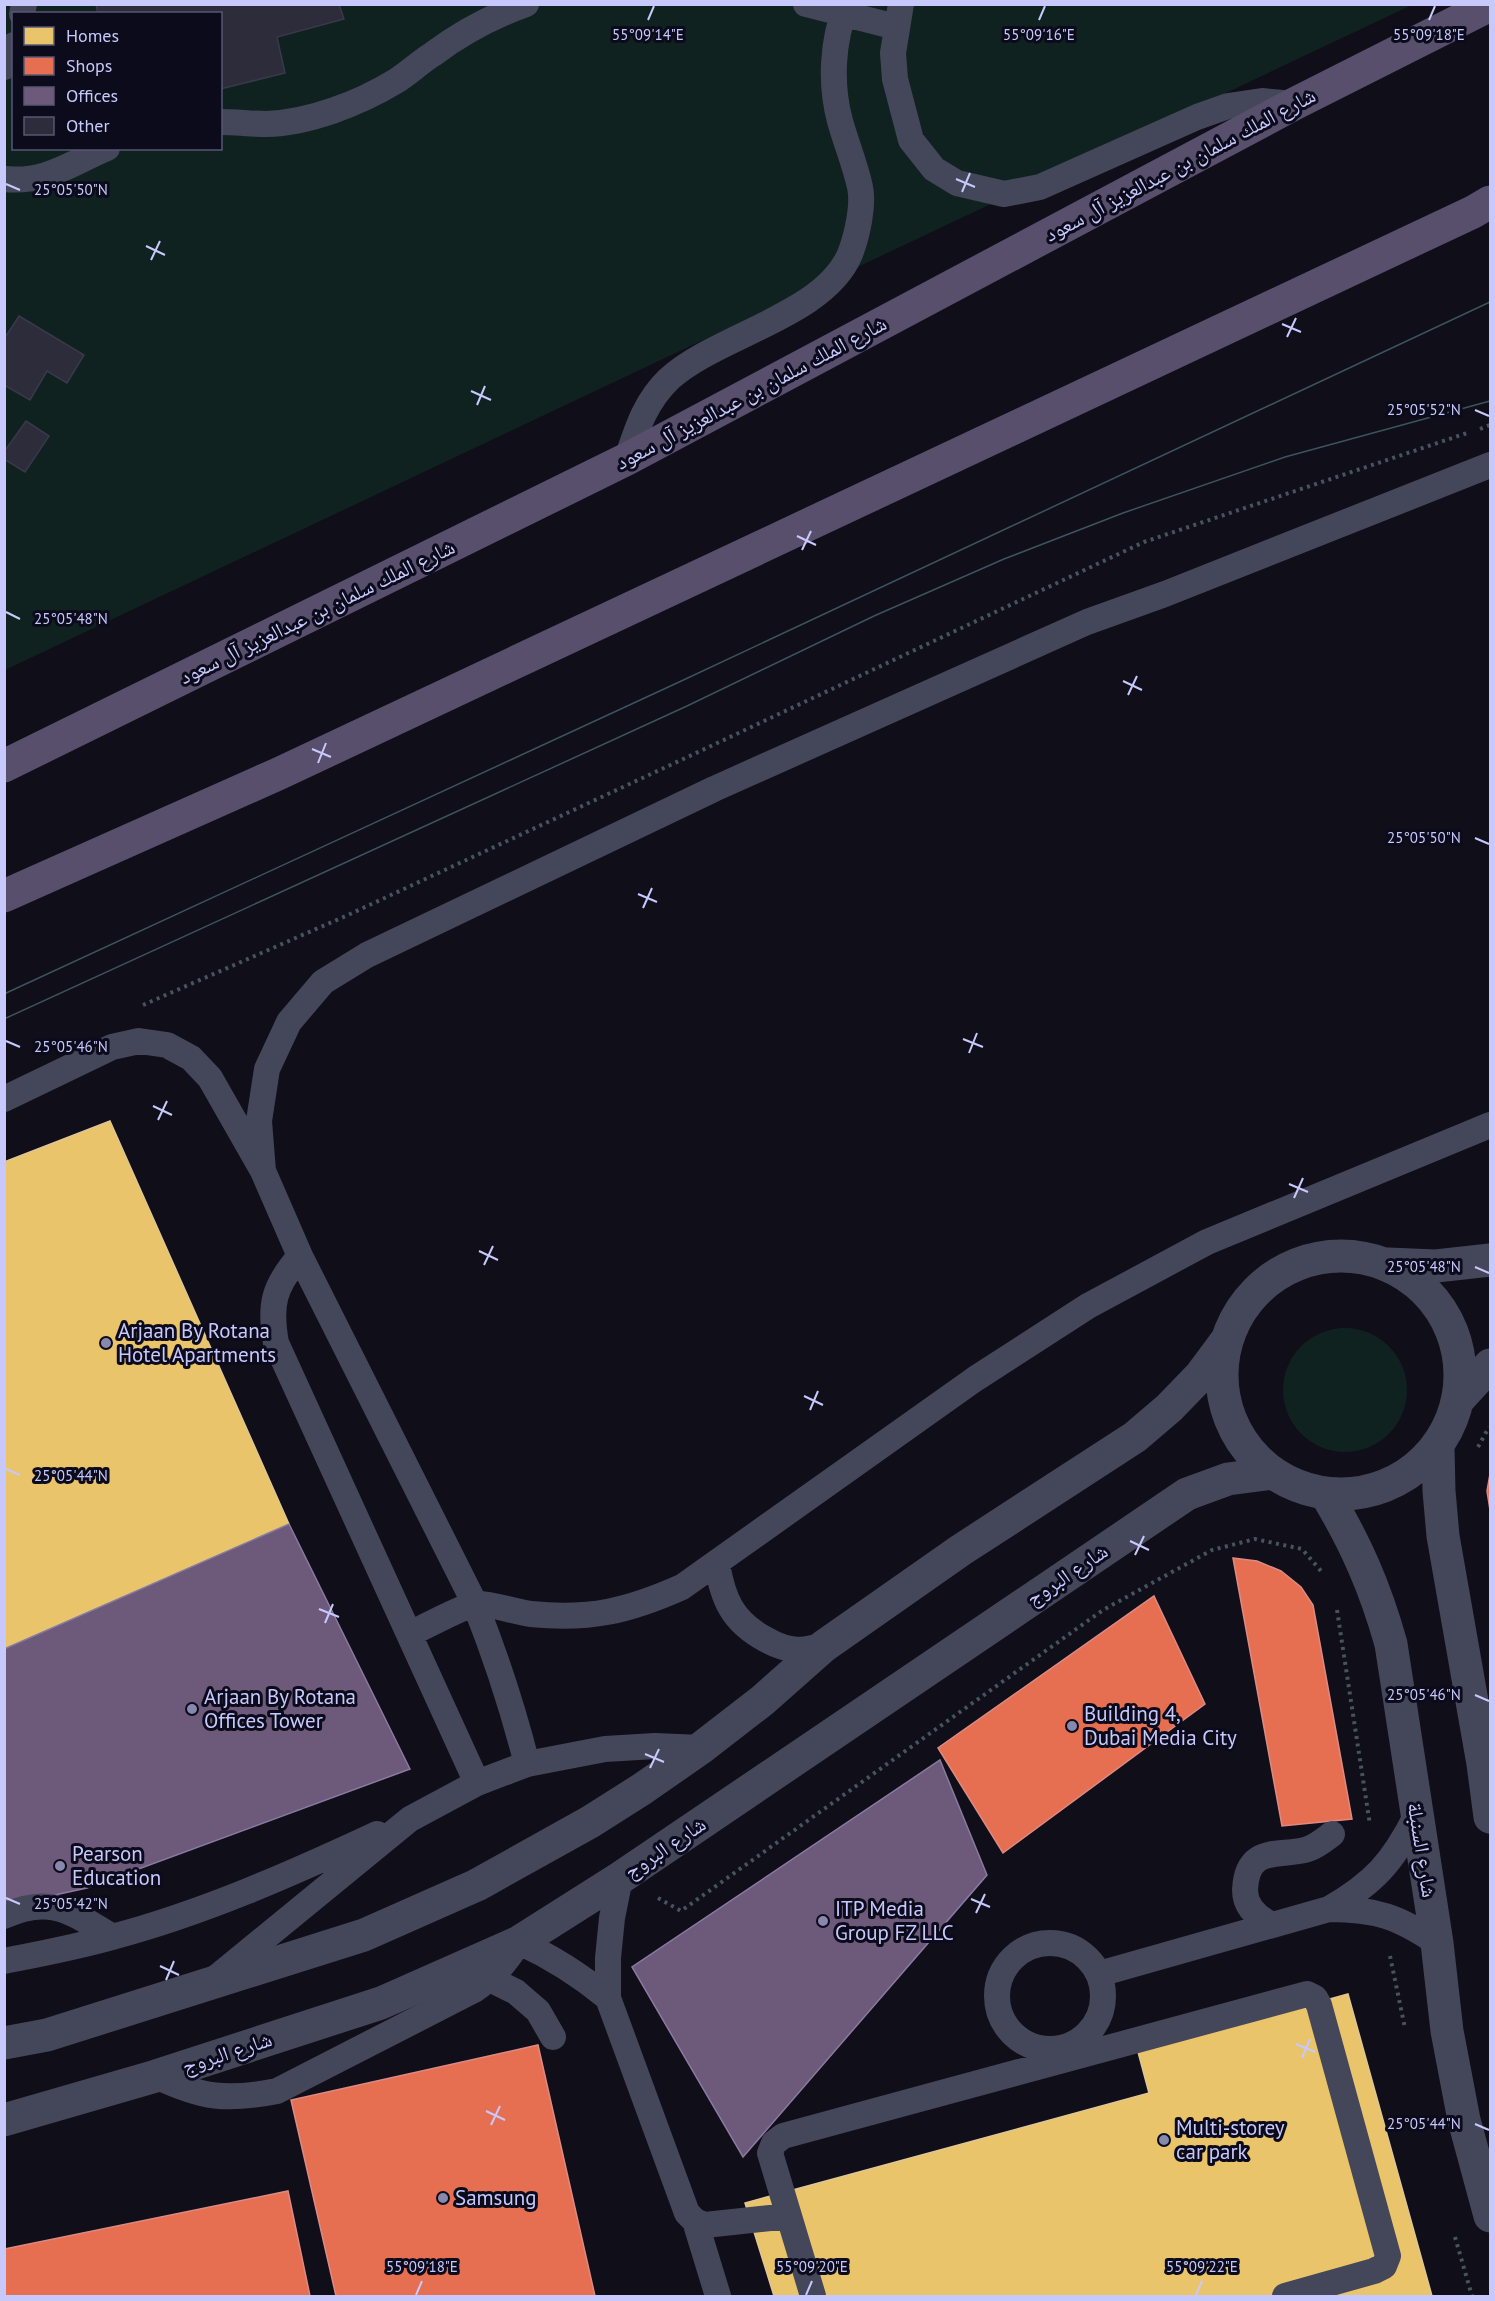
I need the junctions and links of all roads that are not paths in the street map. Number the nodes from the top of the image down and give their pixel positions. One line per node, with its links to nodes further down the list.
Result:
1 (526, 4): 9 (lane)
2 (806, 4): 4 (lane)
3 (1491, 5): 8 (main road, شارع الملك سلمان بن عبدالعزيز آل سعود)
4 (845, 9): 5 (lane); 13 (lane)
5 (898, 16): 8 (lane)
6 (12, 49): 7 (lane)
7 (4, 67)
8 (1294, 104): 13 (main road, شارع الملك سلمان بن عبدالعزيز آل سعود)
9 (222, 122)
10 (102, 150): 11 (lane)
11 (4, 179)
12 (1485, 207): 16 (main road)
13 (627, 459): 15 (main road, شارع الملك سلمان بن عبدالعزيز آل سعود)
14 (1491, 465): 19 (lane)
15 (7, 770)
16 (4, 896)
17 (4, 1099): 19 (lane)
18 (1491, 1125): 29 (lane)
19 (263, 1172): 20 (lane)
20 (300, 1256): 30 (lane); 31 (lane)
21 (1491, 1260): 22 (street)
22 (1386, 1264): 23 (street); 25 (street)
23 (1226, 1341): 27 (street); 32 (street)
24 (1491, 1365): 25 (street)
25 (1459, 1399): 26 (street)
26 (1438, 1447): 28 (street); 34 (street)
27 (1272, 1473): 28 (street); 41 (street, شارع البروج)
28 (1326, 1494): 37 (street, شارع السنبلة)
29 (717, 1564): 30 (lane); 32 (lane)
30 (475, 1604): 31 (lane); 35 (lane)
31 (410, 1634): 36 (lane)
32 (824, 1646): 33 (street)
33 (701, 1748): 35 (lane); 51 (street)
34 (1487, 1763): 38 (street)
35 (527, 1764): 36 (lane)
36 (477, 1783): 39 (lane)
37 (1416, 1816): 42 (lane); 47 (street, شارع السنبلة)
38 (1491, 1817)
39 (410, 1819): 45 (lane); 51 (lane)
40 (1332, 1834): 44 (lane)
41 (620, 1878): 46 (street, شارع البروج); 52 (lane)
42 (1329, 1909): 44 (lane); 47 (lane)
43 (4, 1916): 45 (lane)
44 (1272, 1925): 49 (lane)
45 (113, 1937): 48 (lane)
46 (519, 1942): 50 (street, شارع البروج); 52 (lane)
47 (1437, 1943): 59 (street, شارع السنبلة)
48 (4, 1961)
49 (1099, 1974): 55 (lane); 55 (lane)
50 (472, 1980): 53 (lane); 56 (street, شارع البروج); 56 (lane)
51 (208, 1984): 54 (street)
52 (608, 1998): 60 (lane)
53 (553, 2037)
54 (4, 2043)
55 (1070, 2052): 58 (lane); 63 (lane)
56 (156, 2076): 57 (street, شارع البروج)
57 (4, 2120)
58 (789, 2216): 60 (lane); 62 (lane)
59 (1491, 2216)
60 (695, 2221): 61 (lane)
61 (718, 2296)
62 (813, 2296)
63 (1285, 2296)

